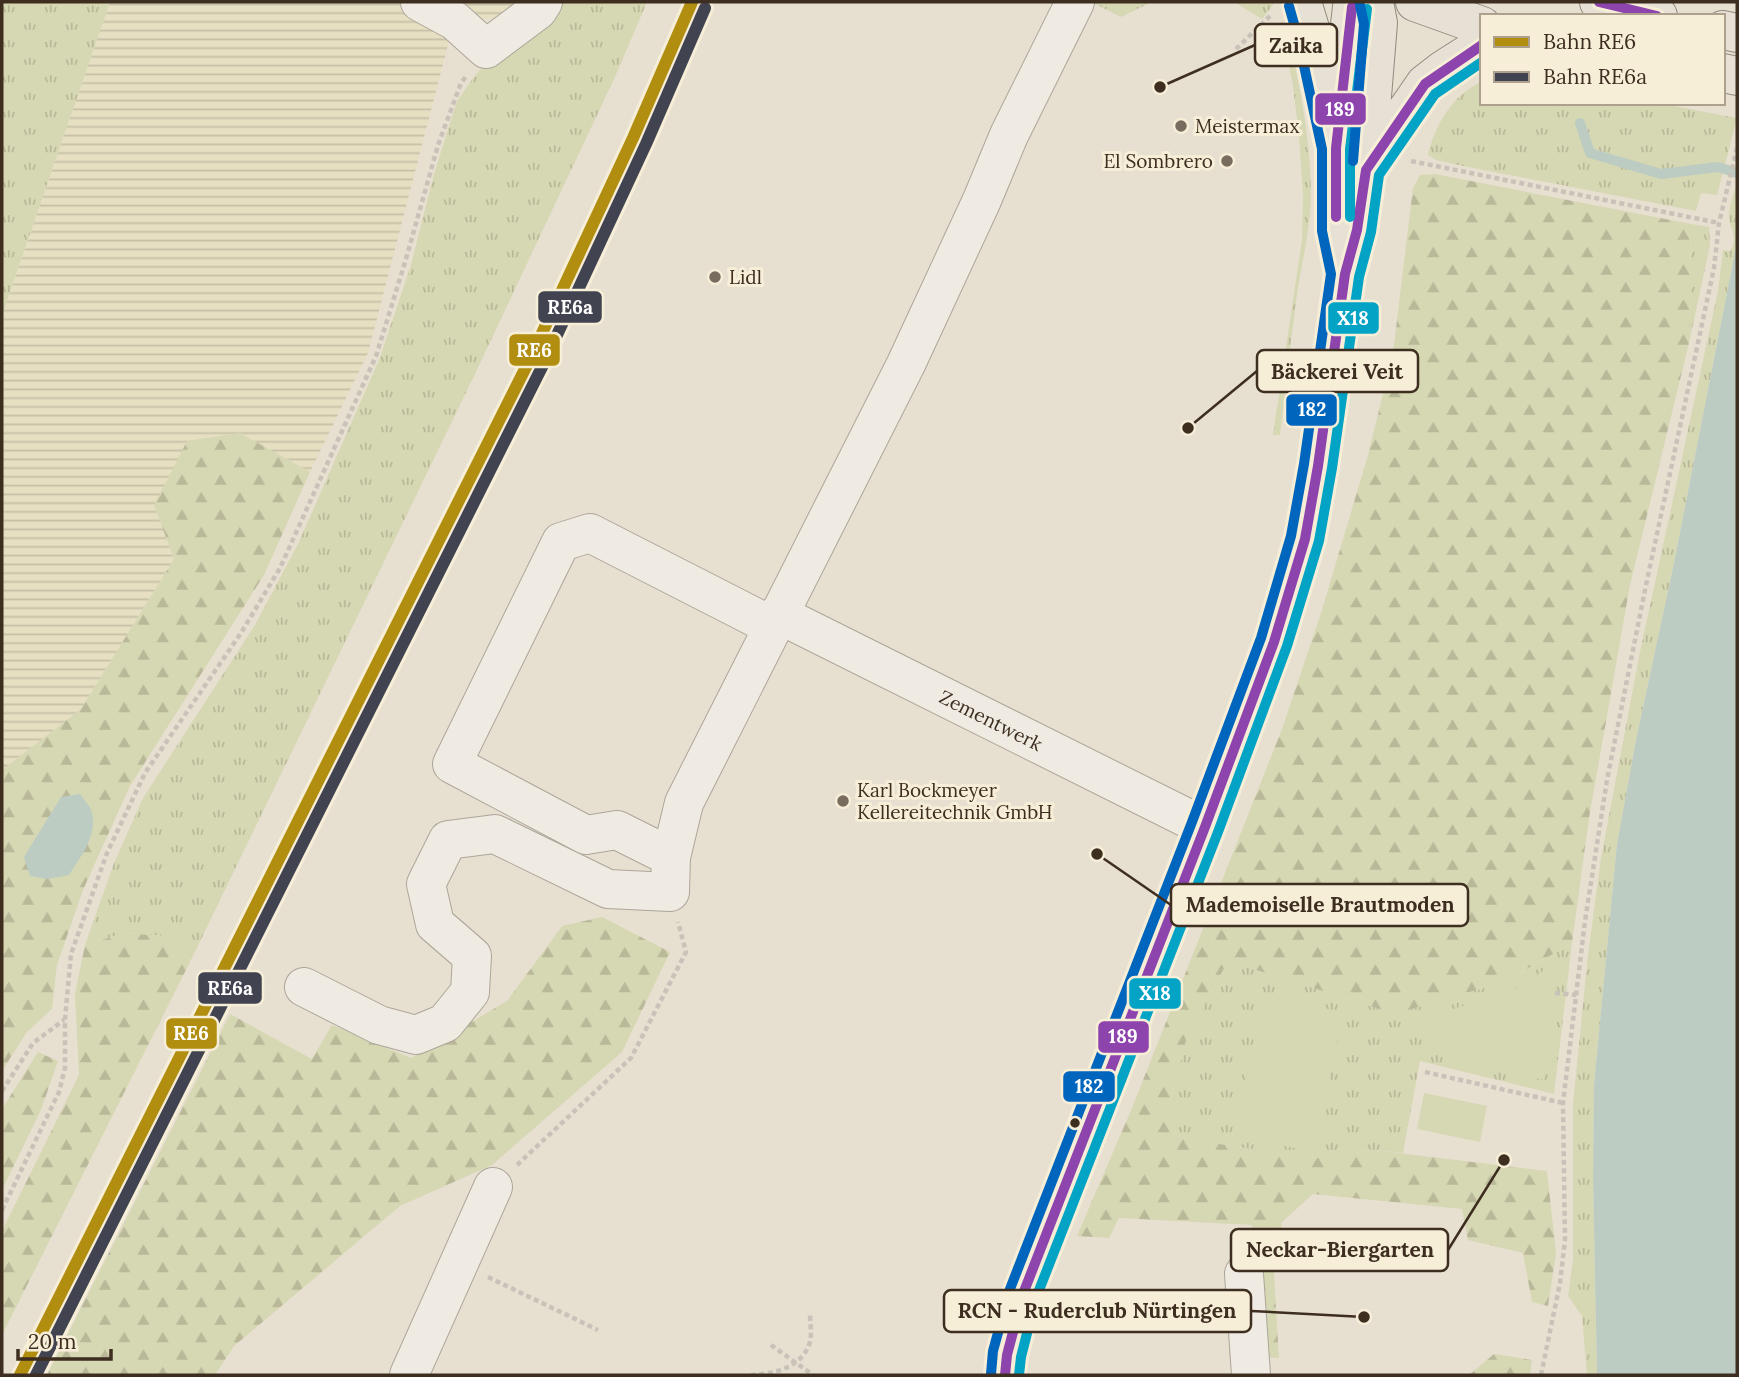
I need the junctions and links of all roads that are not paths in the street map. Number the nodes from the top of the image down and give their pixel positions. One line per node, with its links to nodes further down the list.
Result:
1 (420, 2): 2 (street)
2 (543, 2)
3 (1075, 2): 14 (street)
4 (1415, 2): 9 (main road)
5 (1360, 3): 11 (main road); 12 (main road)
6 (1608, 4): 8 (main road)
7 (1288, 7): 11 (main road)
8 (1650, 14)
9 (1480, 25)
10 (1480, 45): 12 (main road)
11 (1336, 148): 13 (main road)
12 (1366, 170): 13 (main road)
13 (1345, 274): 15 (main road)
14 (775, 620): 15 (street, Zementwerk); 16 (street); 16 (street, Zementwerk)
15 (1205, 827): 21 (main road)
16 (671, 874): 17 (street)
17 (304, 988)
18 (494, 1187): 20 (street)
19 (1244, 1274): 22 (street)
20 (410, 1375)
21 (1005, 1375)
22 (1251, 1375)

